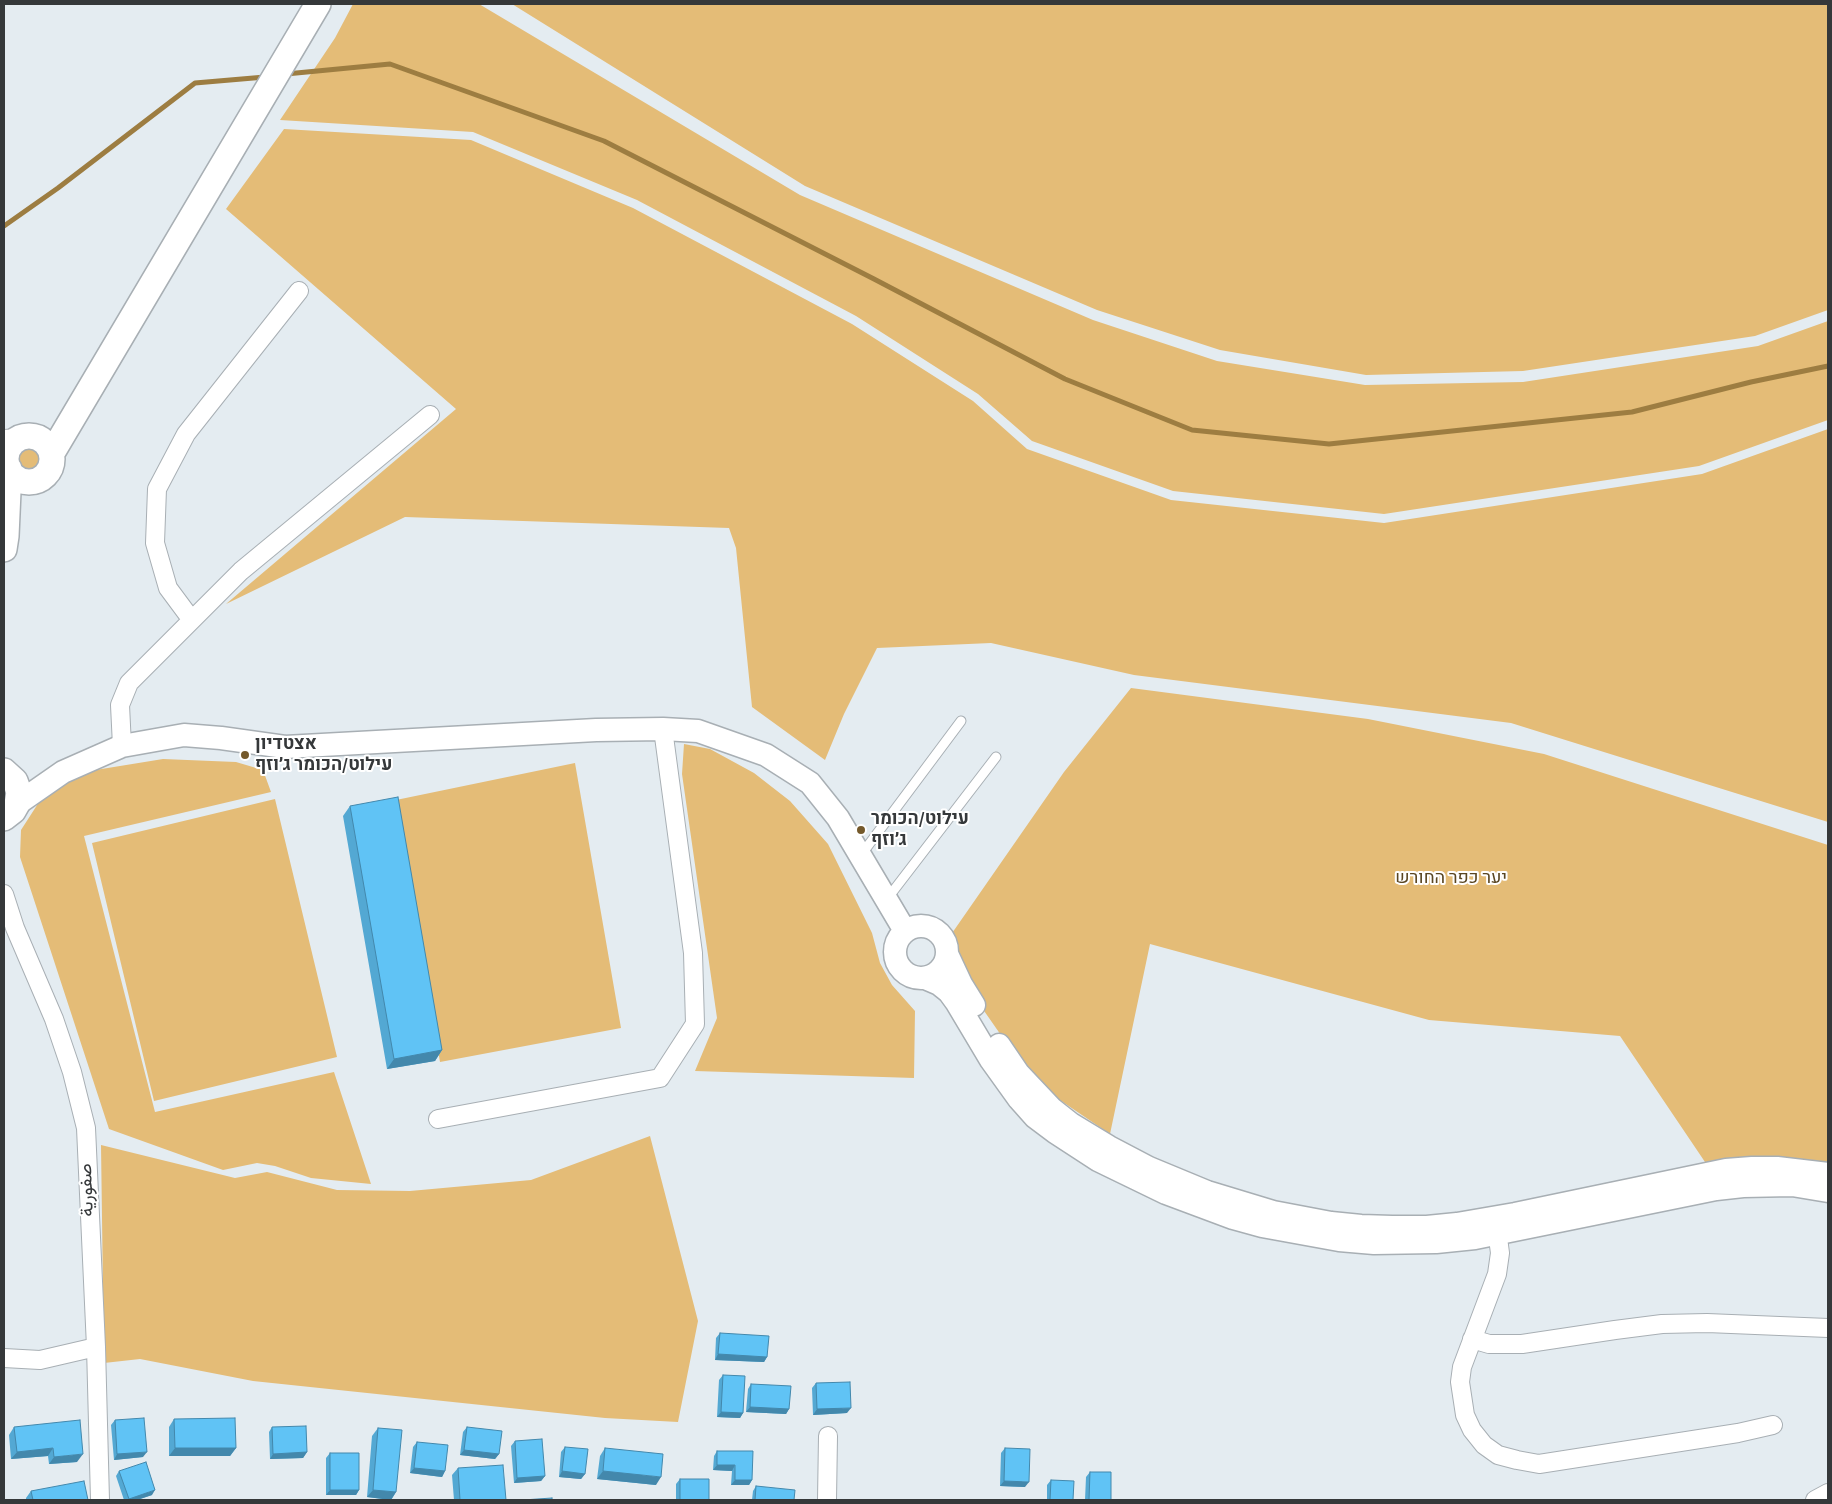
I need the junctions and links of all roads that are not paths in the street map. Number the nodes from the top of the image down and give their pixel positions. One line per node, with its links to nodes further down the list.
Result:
1 (318, 4): 4 (main road)
2 (299, 292): 7 (street)
3 (430, 415): 7 (street)
4 (19, 451): 5 (main road); 5 (main road); 6 (main road)
5 (41, 479): 6 (main road)
6 (5, 542)
7 (191, 619): 10 (street)
8 (961, 721): 15 (lane)
9 (663, 729): 10 (street); 15 (street); 21 (street)
10 (122, 746): 13 (street)
11 (996, 757): 17 (lane)
12 (6, 770): 13 (street); 14 (main road)
13 (63, 772): 14 (street)
14 (8, 816)
15 (860, 857): 17 (street)
16 (4, 894): 27 (street, صفورية)
17 (887, 899): 18 (street)
18 (905, 931): 19 (street); 20 (street)
19 (947, 954): 20 (street); 24 (street)
20 (925, 978): 24 (street)
21 (438, 1119)
22 (1828, 1174): 24 (street)
23 (1828, 1191): 24 (street)
24 (1497, 1225): 26 (street)
25 (1828, 1328): 26 (street)
26 (1472, 1339): 29 (street)
27 (96, 1347): 28 (street); 32 (street, صفورية)
28 (4, 1358)
29 (1773, 1425)
30 (828, 1436): 33 (street)
31 (1828, 1493): 34 (street)
32 (100, 1500)
33 (827, 1500)
34 (1815, 1500)

